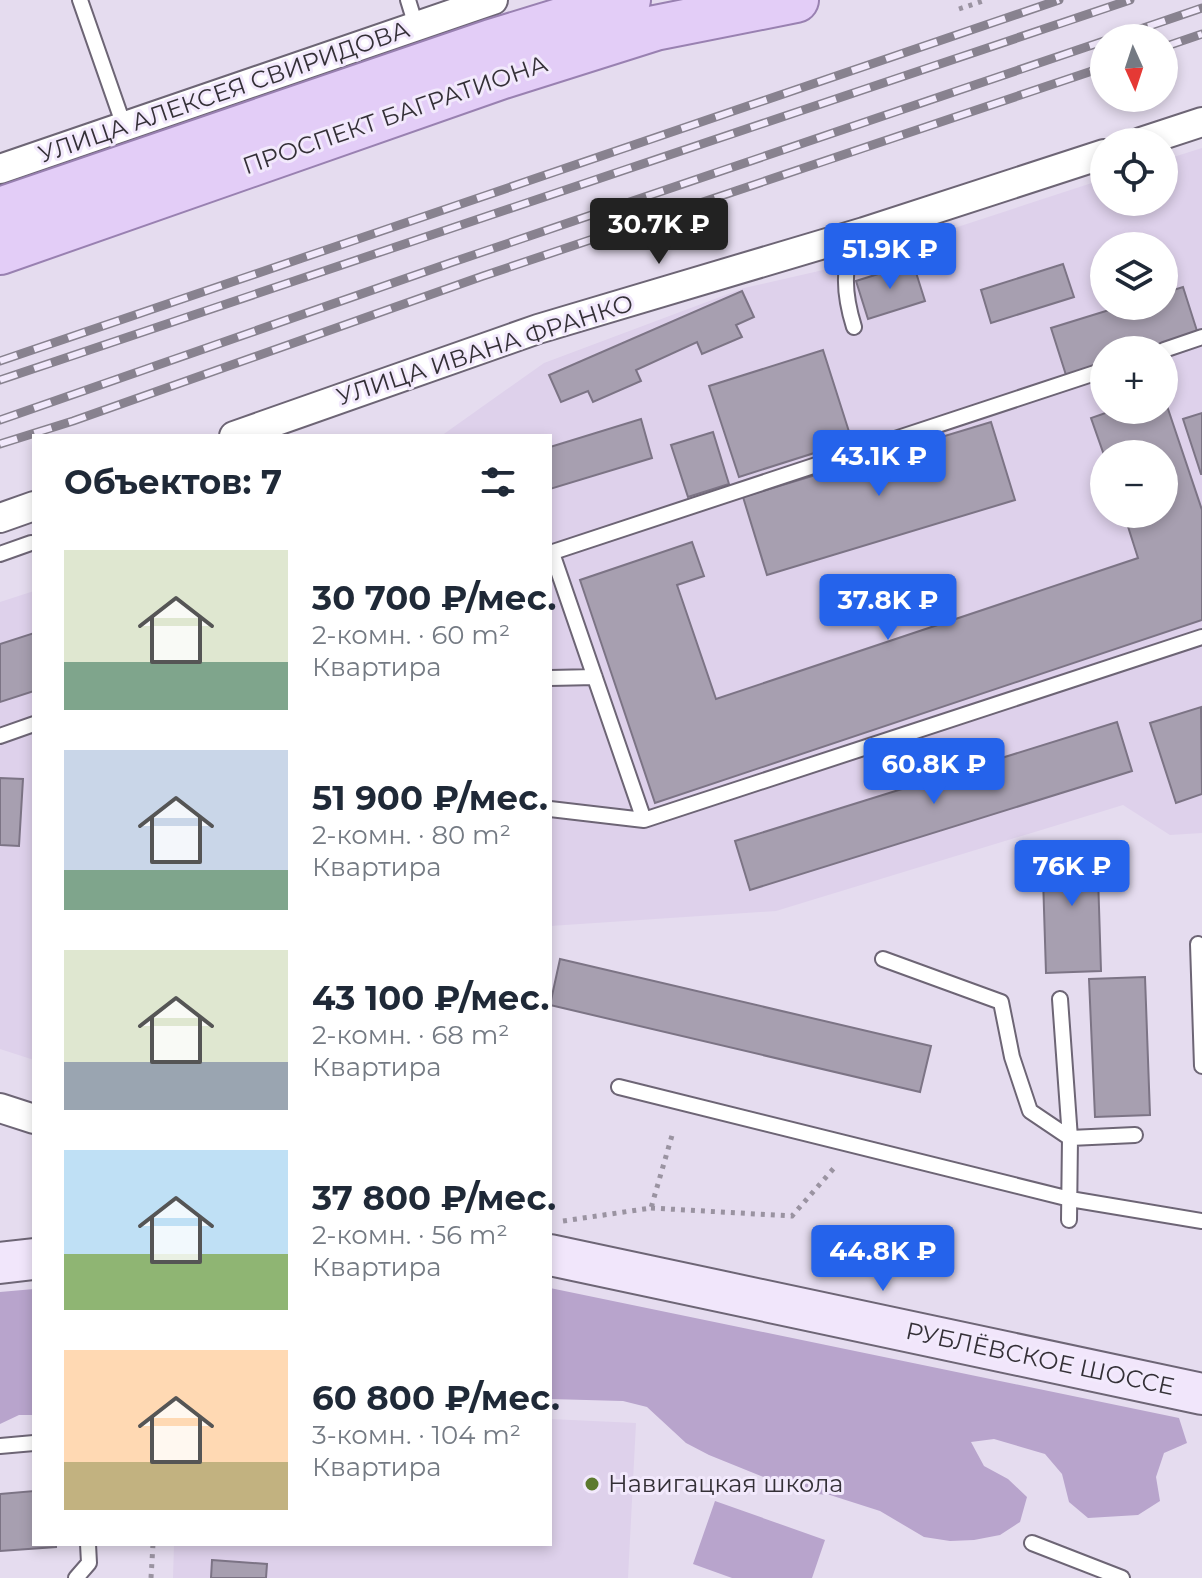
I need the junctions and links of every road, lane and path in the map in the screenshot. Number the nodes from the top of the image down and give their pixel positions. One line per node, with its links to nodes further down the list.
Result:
1 (80, 0): 9 (lane)
2 (628, 0): 7 (main road, ПРОСПЕКТ БАГРАТИОНА)
3 (796, 0): 7 (main road, ПРОСПЕКТ БАГРАТИОНА)
4 (986, 0): 5 (path)
5 (959, 9)
6 (412, 13): 7 (street, УЛИЦА АЛЕКСЕЯ СВИРИДОВА); 9 (street, УЛИЦА АЛЕКСЕЯ СВИРИДОВА)
7 (495, 39): 13 (main road, ПРОСПЕКТ БАГРАТИОНА); 15 (main road, ПРОСПЕКТ БАГРАТИОНА)
8 (1202, 122): 10 (street)
9 (124, 126): 12 (street, УЛИЦА АЛЕКСЕЯ СВИРИДОВА)
10 (1178, 130)
11 (1090, 159): 14 (street, УЛИЦА ИВАНА ФРАНКО)
12 (0, 169)
13 (0, 210)
14 (864, 232): 16 (lane); 20 (street, УЛИЦА ИВАНА ФРАНКО)
15 (0, 252)
16 (854, 327)
17 (1202, 337): 18 (lane)
18 (1178, 345)
19 (1090, 375): 24 (lane)
20 (240, 434)
21 (32, 507): 22 (street)
22 (0, 518)
23 (31, 543): 25 (lane)
24 (552, 553)
25 (0, 554)
26 (552, 556): 28 (lane)
27 (1202, 637): 33 (lane)
28 (595, 677): 29 (lane); 33 (lane)
29 (552, 678)
30 (32, 725): 31 (lane)
31 (0, 736)
32 (552, 809): 33 (lane)
33 (644, 820)
34 (1198, 944): 37 (lane)
35 (883, 959): 43 (lane)
36 (1060, 999): 43 (lane)
37 (1202, 1066)
38 (619, 1087): 45 (lane)
39 (0, 1108): 40 (street)
40 (32, 1118)
41 (673, 1132): 46 (path)
42 (1135, 1135): 43 (lane)
43 (1070, 1138): 45 (lane)
44 (834, 1168): 46 (path)
45 (1070, 1199): 47 (lane); 48 (lane)
46 (651, 1208): 49 (path)
47 (1069, 1220)
48 (1202, 1221)
49 (552, 1224)
50 (552, 1255): 53 (street, РУБЛЁВСКОЕ ШОССЕ)
51 (32, 1259): 52 (street)
52 (0, 1263)
53 (1202, 1394)
54 (32, 1443): 55 (lane)
55 (0, 1446)
56 (1032, 1543): 61 (lane)
57 (88, 1546): 59 (lane)
58 (153, 1546): 60 (path)
59 (76, 1578)
60 (151, 1578)
61 (1122, 1578)

